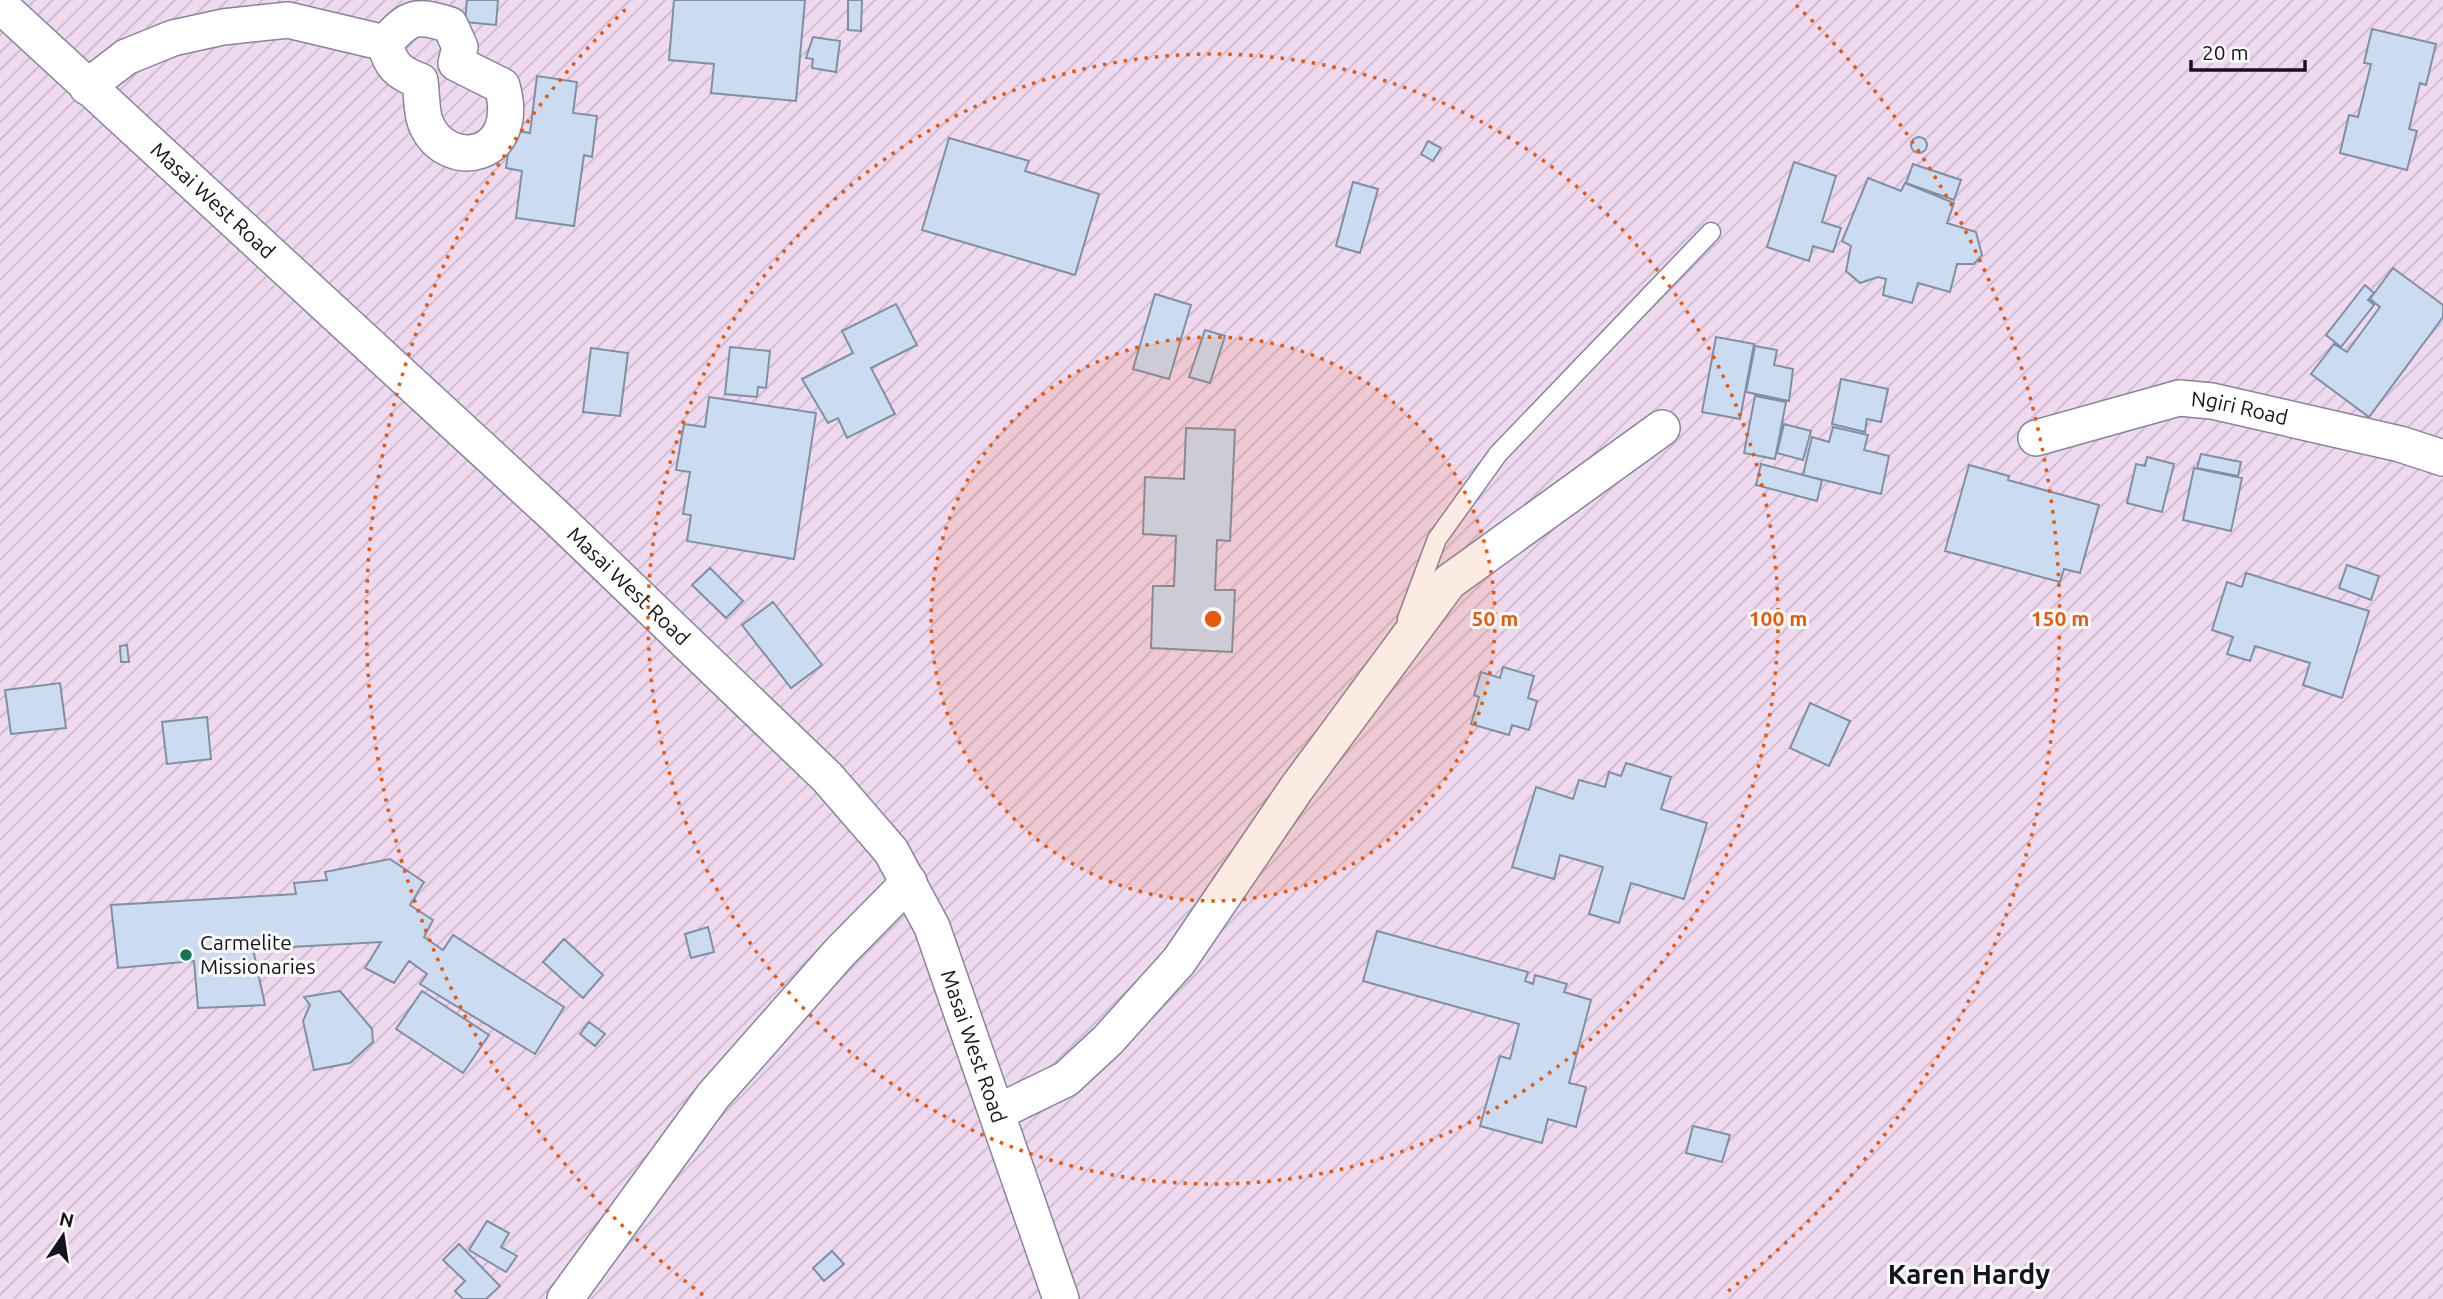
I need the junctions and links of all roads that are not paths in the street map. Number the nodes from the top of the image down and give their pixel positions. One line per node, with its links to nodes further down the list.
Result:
1 (0, 5): 5 (street, Masai West Road)
2 (385, 43): 3 (street); 4 (street); 5 (street)
3 (456, 63): 4 (street); 4 (street)
4 (420, 81)
5 (87, 87): 11 (street, Masai West Road)
6 (1712, 232): 10 (lane)
7 (1662, 428): 10 (street)
8 (2036, 438): 9 (street, Ngiri Road)
9 (2443, 458)
10 (1392, 659): 12 (street)
11 (909, 882): 12 (street, Masai West Road); 13 (street)
12 (998, 1112): 14 (street, Masai West Road)
13 (565, 1299)
14 (1061, 1299)

